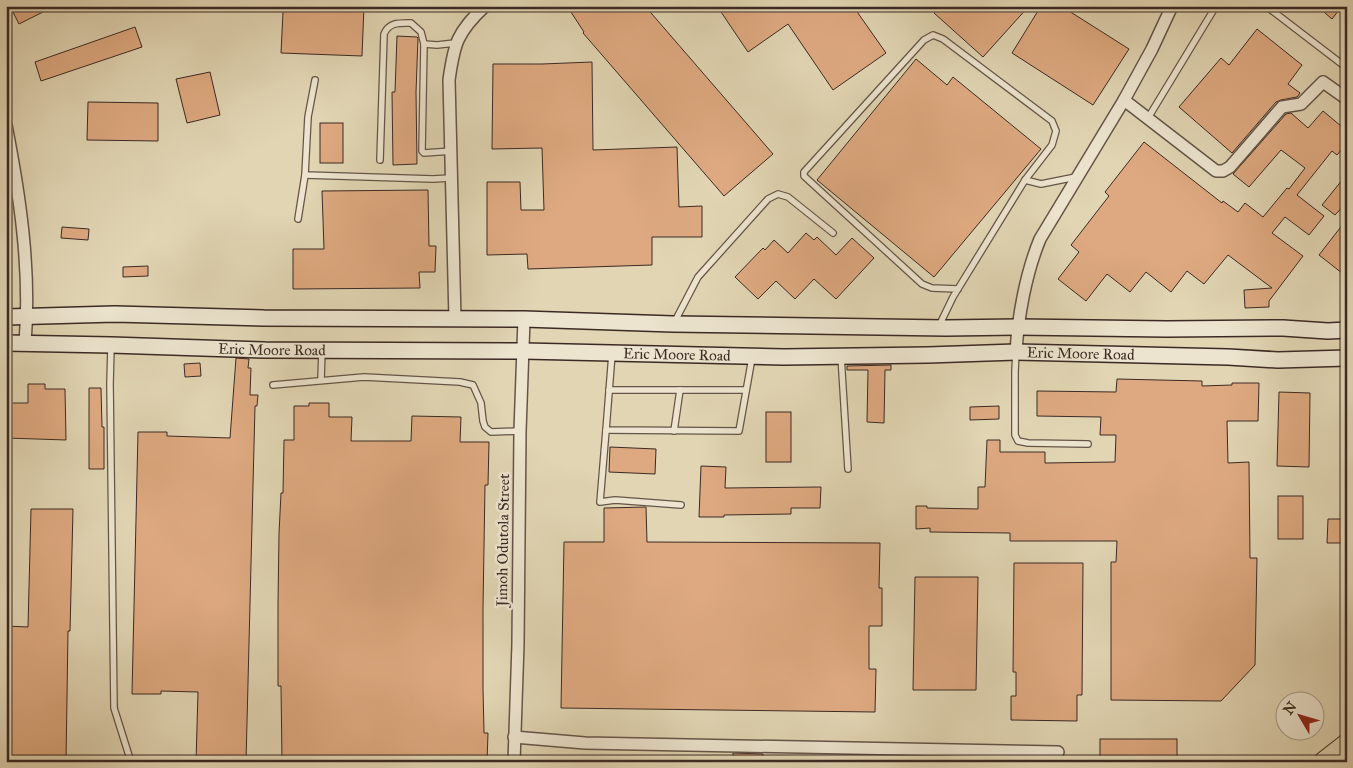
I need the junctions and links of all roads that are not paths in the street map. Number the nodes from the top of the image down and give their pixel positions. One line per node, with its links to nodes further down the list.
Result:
1 (485, 6): 5 (street)
2 (1172, 6): 10 (street)
3 (1216, 6): 11 (lane)
4 (1266, 6): 7 (lane)
5 (455, 43): 6 (lane); 13 (street)
6 (424, 44): 13 (lane); 14 (lane)
7 (1347, 68)
8 (315, 80): 15 (lane)
9 (1347, 99): 11 (street)
10 (1124, 100): 11 (street); 16 (street)
11 (1148, 118)
12 (6, 125): 22 (street)
13 (452, 151): 17 (street)
14 (380, 160)
15 (305, 176): 17 (lane); 19 (lane)
16 (1076, 177): 18 (lane); 27 (street)
17 (451, 178): 24 (street)
18 (1025, 180): 21 (lane); 21 (lane)
19 (298, 219)
20 (833, 233): 26 (lane)
21 (958, 289): 28 (lane)
22 (27, 316): 23 (street, Eric Moore Road); 24 (street, Eric Moore Road); 31 (street)
23 (6, 317)
24 (455, 319): 25 (street, Eric Moore Road)
25 (524, 320): 26 (street, Eric Moore Road); 34 (street, Jimoh Odutola Street)
26 (673, 324): 28 (street, Eric Moore Road)
27 (1018, 327): 28 (street, Eric Moore Road); 29 (street, Eric Moore Road); 36 (street)
28 (938, 328)
29 (1347, 330)
30 (6, 343): 31 (street, Eric Moore Road)
31 (25, 343): 32 (street, Eric Moore Road)
32 (111, 345): 33 (street, Eric Moore Road); 54 (lane)
33 (322, 350): 34 (street, Eric Moore Road); 40 (lane)
34 (524, 351): 35 (street, Eric Moore Road); 46 (street, Jimoh Odutola Street)
35 (612, 352): 37 (street, Eric Moore Road); 42 (lane)
36 (1016, 352): 38 (street, Eric Moore Road); 39 (street, Eric Moore Road); 48 (lane)
37 (752, 356): 38 (street, Eric Moore Road); 44 (lane)
38 (840, 356): 49 (lane)
39 (1347, 358)
40 (321, 380): 41 (lane); 46 (lane)
41 (272, 385)
42 (609, 390): 43 (lane); 45 (lane)
43 (680, 390): 44 (lane); 47 (lane)
44 (746, 390): 47 (lane)
45 (606, 430): 47 (lane); 50 (lane)
46 (520, 431): 51 (street, Jimoh Odutola Street)
47 (674, 431)
48 (1088, 444)
49 (848, 469)
50 (682, 504)
51 (514, 737): 53 (street); 55 (street, Jimoh Odutola Street)
52 (1347, 744): 56 (highway)
53 (1058, 752)
54 (131, 762)
55 (514, 762)
56 (1324, 762)

